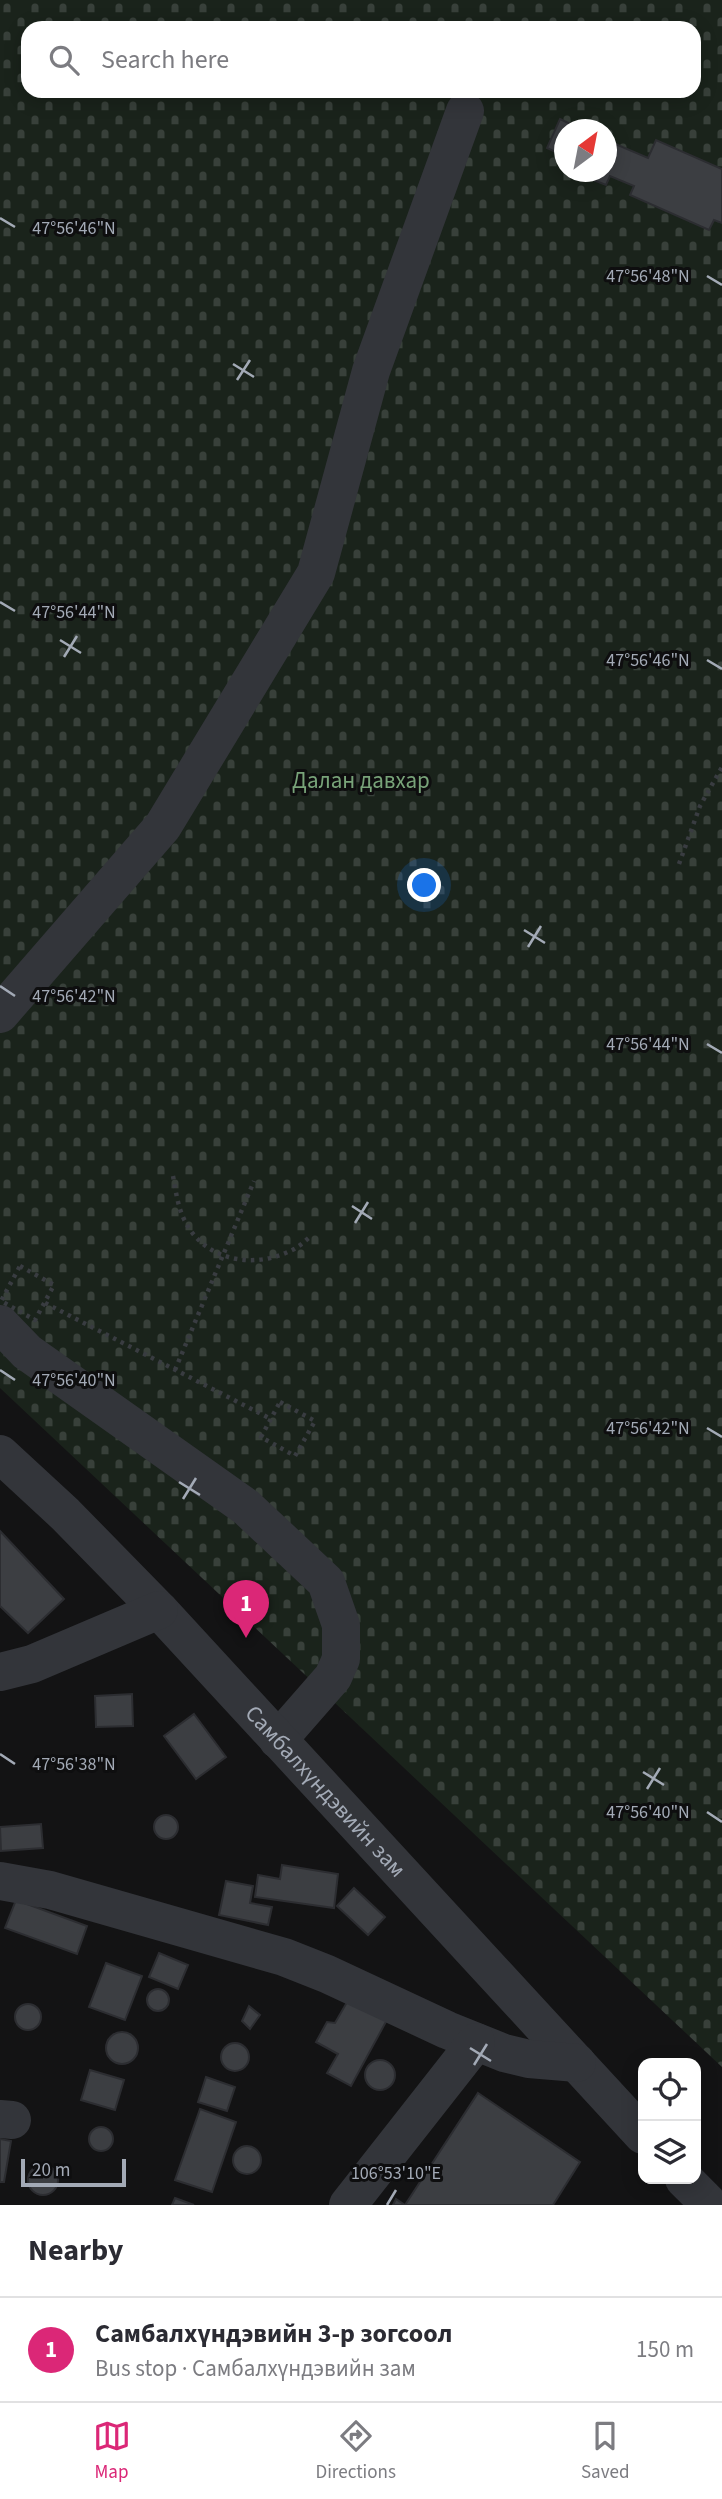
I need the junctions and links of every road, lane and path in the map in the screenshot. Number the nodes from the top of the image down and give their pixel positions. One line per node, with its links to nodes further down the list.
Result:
1 (465, 111): 4 (street)
2 (722, 767): 3 (path)
3 (679, 864)
4 (0, 1014)
5 (173, 1176): 8 (path)
6 (254, 1181): 8 (path)
7 (312, 1235): 8 (path)
8 (222, 1256): 11 (path)
9 (45, 1303): 9 (path); 11 (path)
10 (0, 1324): 16 (street)
11 (175, 1370): 12 (path)
12 (271, 1419): 12 (path)
13 (0, 1454): 14 (street, Самбалхүндэвийн зам)
14 (159, 1610): 15 (street); 16 (street, Самбалхүндэвийн зам)
15 (0, 1672)
16 (278, 1740): 19 (street, Самбалхүндэвийн зам)
17 (0, 1881): 18 (street)
18 (476, 2042): 19 (street); 22 (street)
19 (577, 2063): 20 (street, Самбалхүндэвийн зам)
20 (638, 2130)
21 (689, 2184): 23 (street)
22 (348, 2205)
23 (710, 2205)

